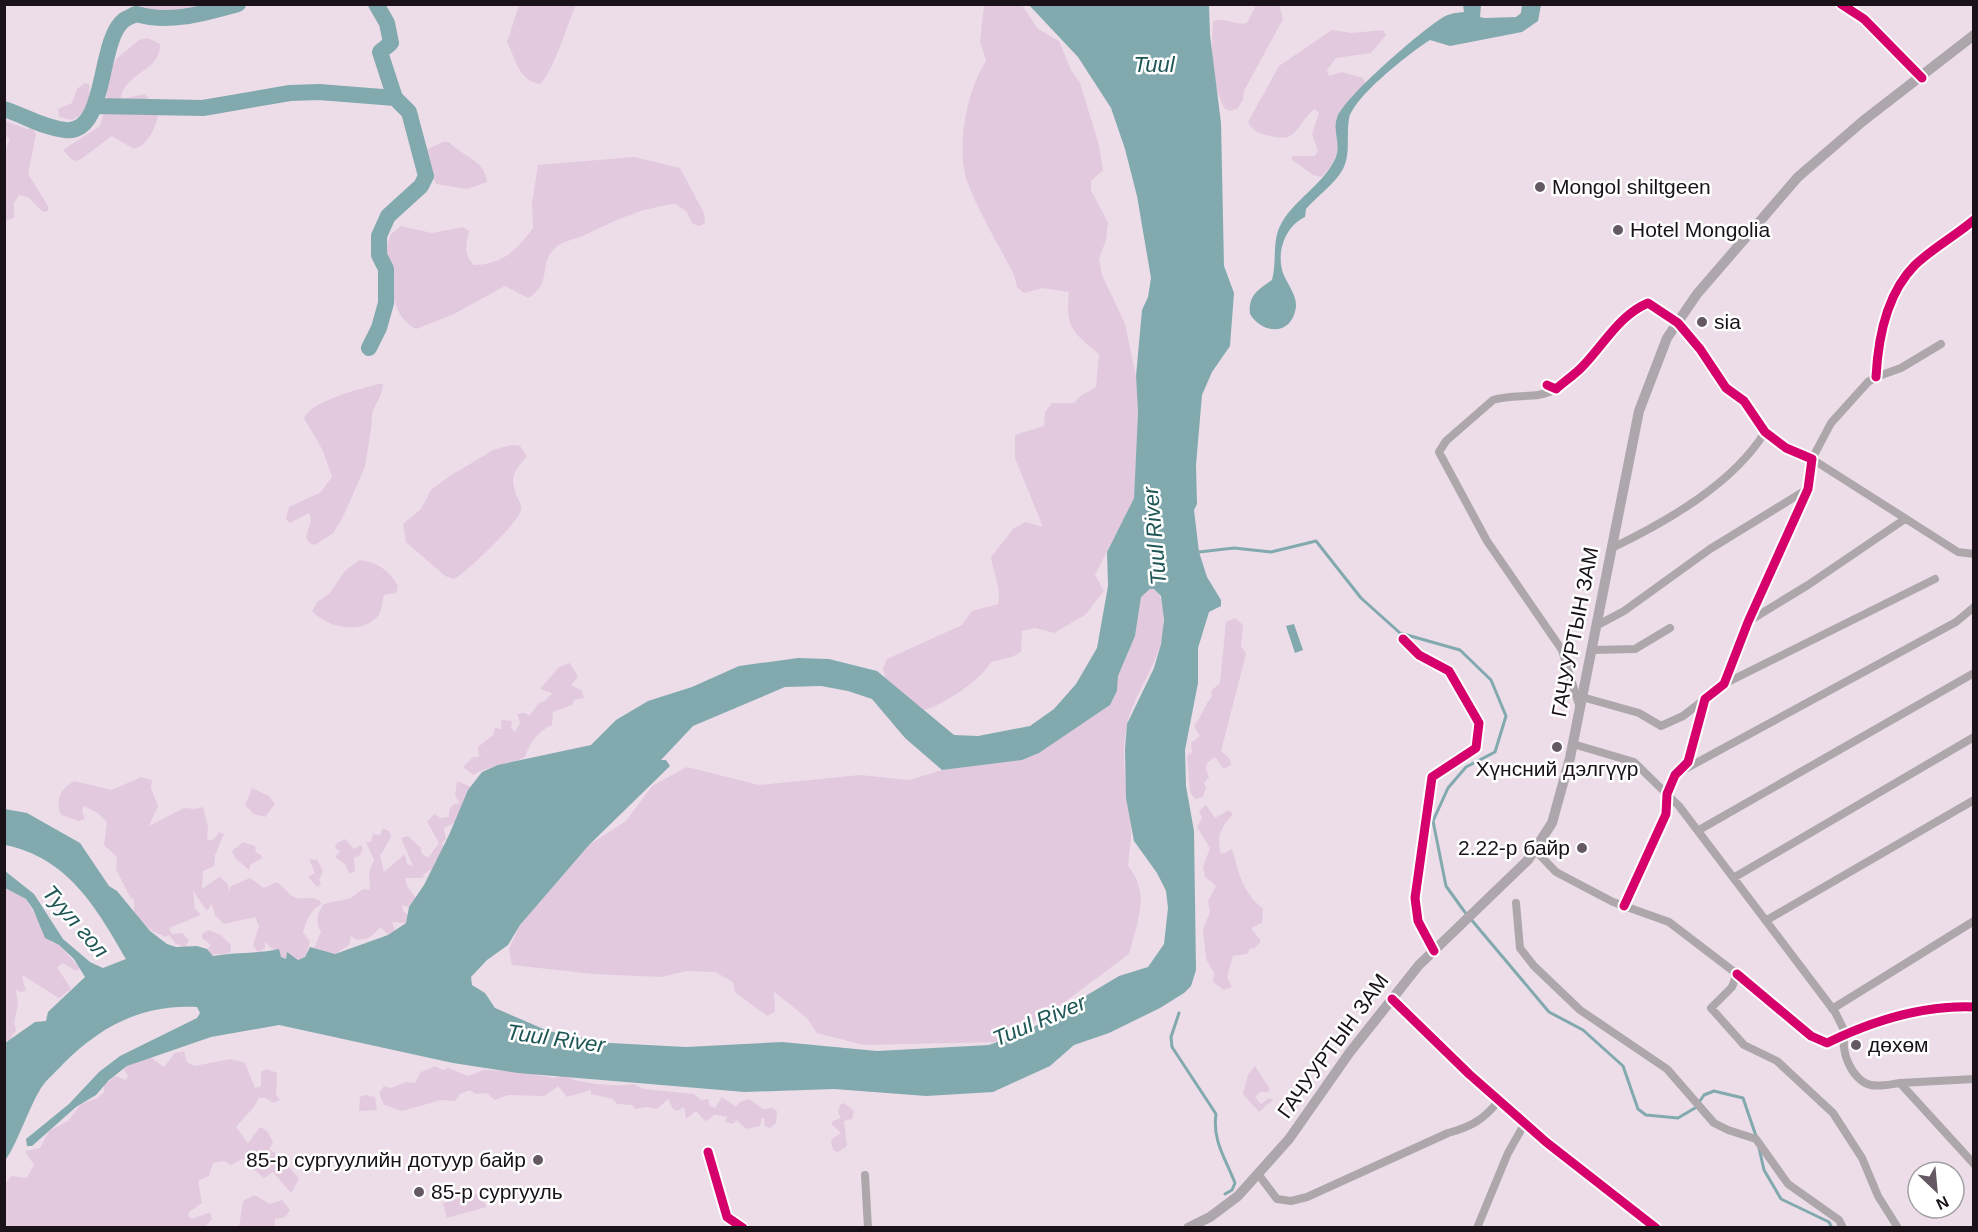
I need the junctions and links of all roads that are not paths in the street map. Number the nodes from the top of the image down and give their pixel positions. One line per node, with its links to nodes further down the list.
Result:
1 (1841, 4): 3 (street)
2 (1974, 35): 3 (main road, ГАЧУУРТЫН ЗАМ)
3 (1922, 78): 5 (main road, ГАЧУУРТЫН ЗАМ)
4 (1974, 220): 7 (street)
5 (1678, 323): 9 (street); 10 (street); 14 (main road, ГАЧУУРТЫН ЗАМ)
6 (1941, 344): 7 (street)
7 (1876, 377): 11 (street)
8 (1547, 385): 9 (street)
9 (1556, 388): 26 (street)
10 (1765, 432): 11 (street); 14 (street)
11 (1812, 459): 12 (street); 13 (street)
12 (1808, 489): 18 (street); 19 (street)
13 (1905, 519): 15 (street); 18 (street)
14 (1612, 548): 19 (main road, ГАЧУУРТЫН ЗАМ)
15 (1974, 554)
16 (1935, 579): 24 (street)
17 (1974, 607): 29 (street)
18 (1748, 622): 24 (street)
19 (1596, 626): 22 (main road, ГАЧУУРТЫН ЗАМ)
20 (1670, 628): 22 (street)
21 (1403, 639): 39 (street)
22 (1592, 650): 26 (main road, ГАЧУУРТЫН ЗАМ)
23 (1974, 673): 32 (street)
24 (1724, 684): 25 (street)
25 (1705, 699): 26 (street); 29 (street)
26 (1581, 702): 28 (main road, ГАЧУУРТЫН ЗАМ)
27 (1974, 737): 34 (street)
28 (1573, 744): 30 (street); 33 (main road, ГАЧУУРТЫН ЗАМ)
29 (1675, 775): 30 (street)
30 (1667, 794): 32 (street); 36 (street)
31 (1974, 800): 37 (street)
32 (1699, 830): 34 (street)
33 (1535, 850): 36 (street); 39 (main road, ГАЧУУРТЫН ЗАМ)
34 (1735, 877): 37 (street)
35 (1516, 903): 60 (street)
36 (1624, 906): 40 (street)
37 (1767, 920): 43 (street)
38 (1974, 921): 43 (street)
39 (1434, 951): 41 (main road, ГАЧУУРТЫН ЗАМ)
40 (1737, 974): 44 (street); 61 (street)
41 (1392, 999): 47 (street); 54 (main road, ГАЧУУРТЫН ЗАМ)
42 (1974, 1007): 44 (street)
43 (1832, 1009): 44 (street)
44 (1846, 1034): 46 (street)
45 (1974, 1079): 46 (street)
46 (1900, 1083): 51 (street)
47 (1499, 1100): 48 (street); 54 (street)
48 (1525, 1123): 58 (street); 59 (street)
49 (708, 1152): 55 (street)
50 (1974, 1153): 51 (street)
51 (1964, 1155): 52 (street)
52 (1974, 1164)
53 (865, 1174): 56 (street)
54 (1258, 1174): 57 (main road, ГАЧУУРТЫН ЗАМ)
55 (743, 1227)
56 (868, 1227)
57 (1188, 1227)
58 (1476, 1227)
59 (1656, 1227)
60 (1843, 1227)
61 (1898, 1227)

